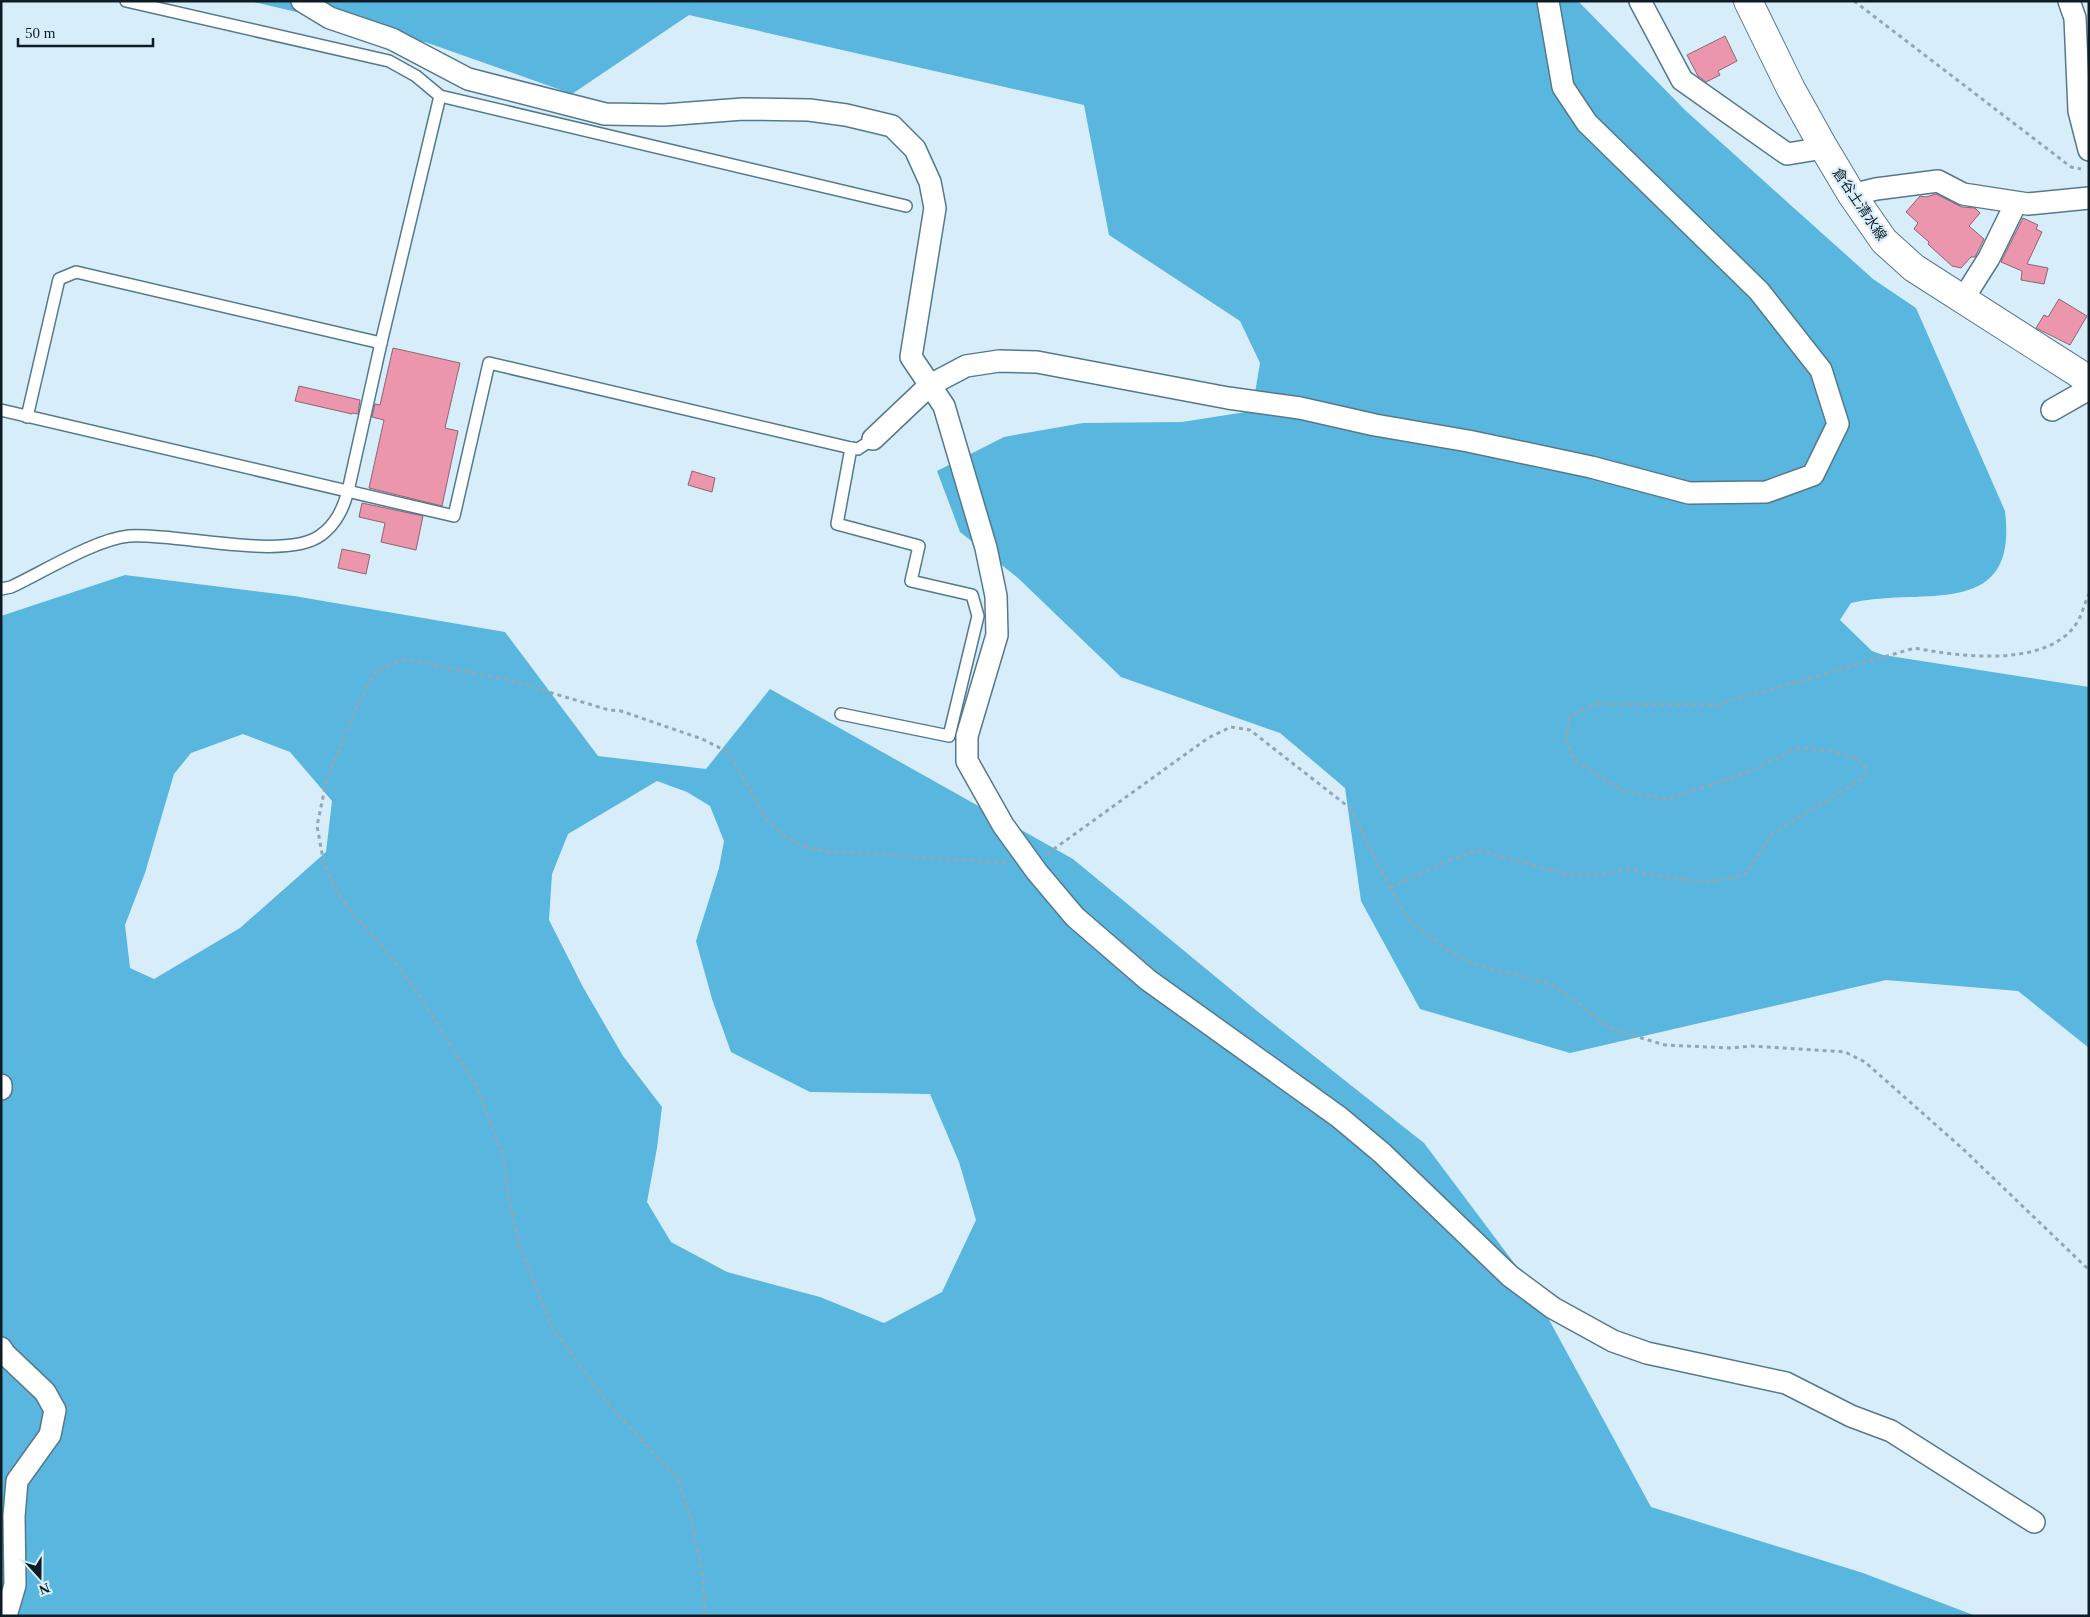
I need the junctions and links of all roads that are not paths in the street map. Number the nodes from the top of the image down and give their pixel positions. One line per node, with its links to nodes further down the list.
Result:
1 (126, 1): 7 (lane)
2 (302, 1): 17 (street)
3 (1548, 1): 17 (street)
4 (1640, 1): 8 (street)
5 (1748, 1): 8 (main road, 倉谷土清水線)
6 (2069, 1): 9 (street)
7 (440, 96): 13 (lane); 15 (lane)
8 (1824, 148): 10 (main road, 倉谷土清水線)
9 (2089, 150)
10 (1852, 195): 12 (street); 14 (main road, 倉谷土清水線)
11 (2089, 198): 12 (street)
12 (2016, 203): 14 (street)
13 (906, 206)
14 (1962, 299): 16 (main road, 倉谷土清水線)
15 (381, 343): 21 (lane); 24 (lane)
16 (2089, 380)
17 (930, 385): 22 (street); 30 (street)
18 (2089, 389): 20 (street)
19 (1, 410): 21 (lane)
20 (2052, 410)
21 (27, 417): 24 (lane)
22 (873, 439): 23 (lane)
23 (851, 448): 24 (lane); 26 (lane)
24 (348, 491): 25 (lane)
25 (1, 589)
26 (841, 714)
27 (1, 1085): 28 (street)
28 (1, 1089)
29 (1, 1348): 31 (street)
30 (2034, 1522)
31 (6, 1616)

